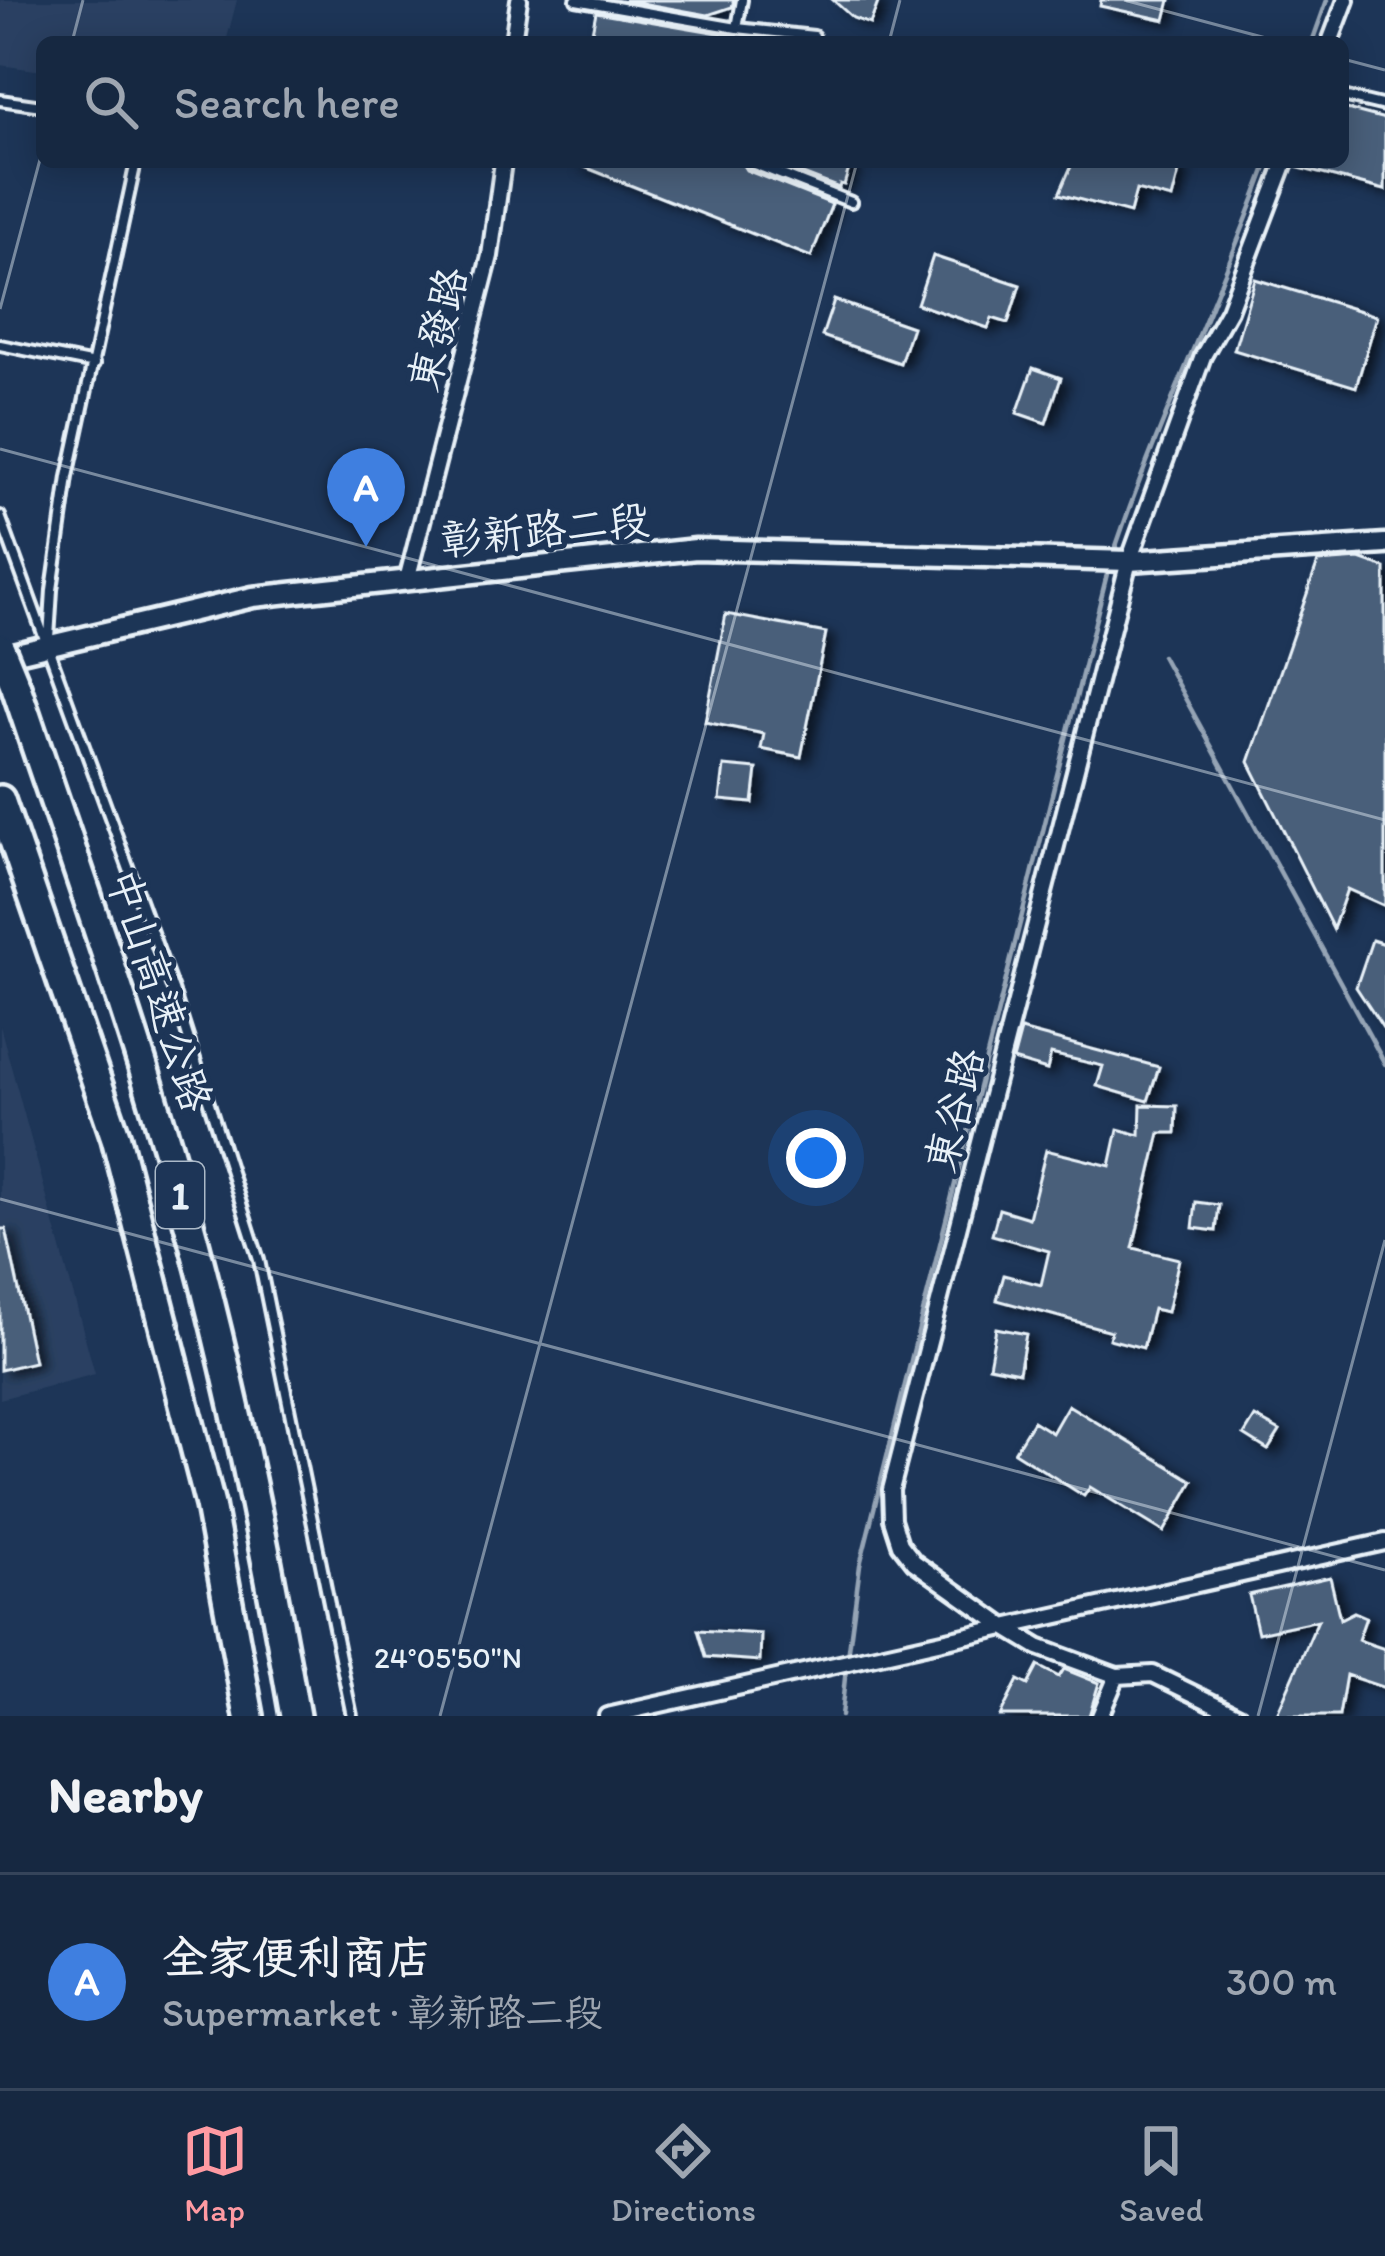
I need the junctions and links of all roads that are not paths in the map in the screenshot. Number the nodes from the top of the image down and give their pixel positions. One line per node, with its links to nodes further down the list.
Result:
1 (519, 0): 6 (street)
2 (576, 0): 5 (lane)
3 (742, 0): 5 (lane)
4 (1346, 0): 8 (street)
5 (737, 28): 7 (lane)
6 (514, 36)
7 (814, 36)
8 (1332, 36)
9 (1349, 97): 12 (lane)
10 (0, 100): 11 (lane)
11 (36, 105)
12 (1385, 106)
13 (135, 168): 19 (lane)
14 (502, 168): 23 (street, 東發路)
15 (764, 168): 17 (lane)
16 (1283, 168): 22 (street, 東谷路)
17 (851, 202)
18 (0, 345): 19 (lane)
19 (94, 364): 24 (lane)
20 (0, 517): 24 (lane)
21 (1385, 544): 22 (street)
22 (1129, 561): 23 (street, 彰新路二段); 29 (street, 東谷路)
23 (407, 580): 24 (street, 彰新路二段)
24 (49, 645): 26 (street, 彰新路二段); 34 (lane)
25 (0, 648): 33 (highway, 中山高速公路 / 1, bridge)
26 (0, 657)
27 (0, 800): 32 (highway, 中山高速公路 / 1)
28 (1385, 1542): 29 (street)
29 (1005, 1627): 30 (street, 東谷路); 35 (street)
30 (1117, 1676): 31 (street, 東谷路); 36 (street)
31 (1210, 1710): 37 (street, 東谷路)
32 (249, 1716)
33 (295, 1716)
34 (352, 1716)
35 (607, 1716)
36 (1100, 1716)
37 (1239, 1716)

